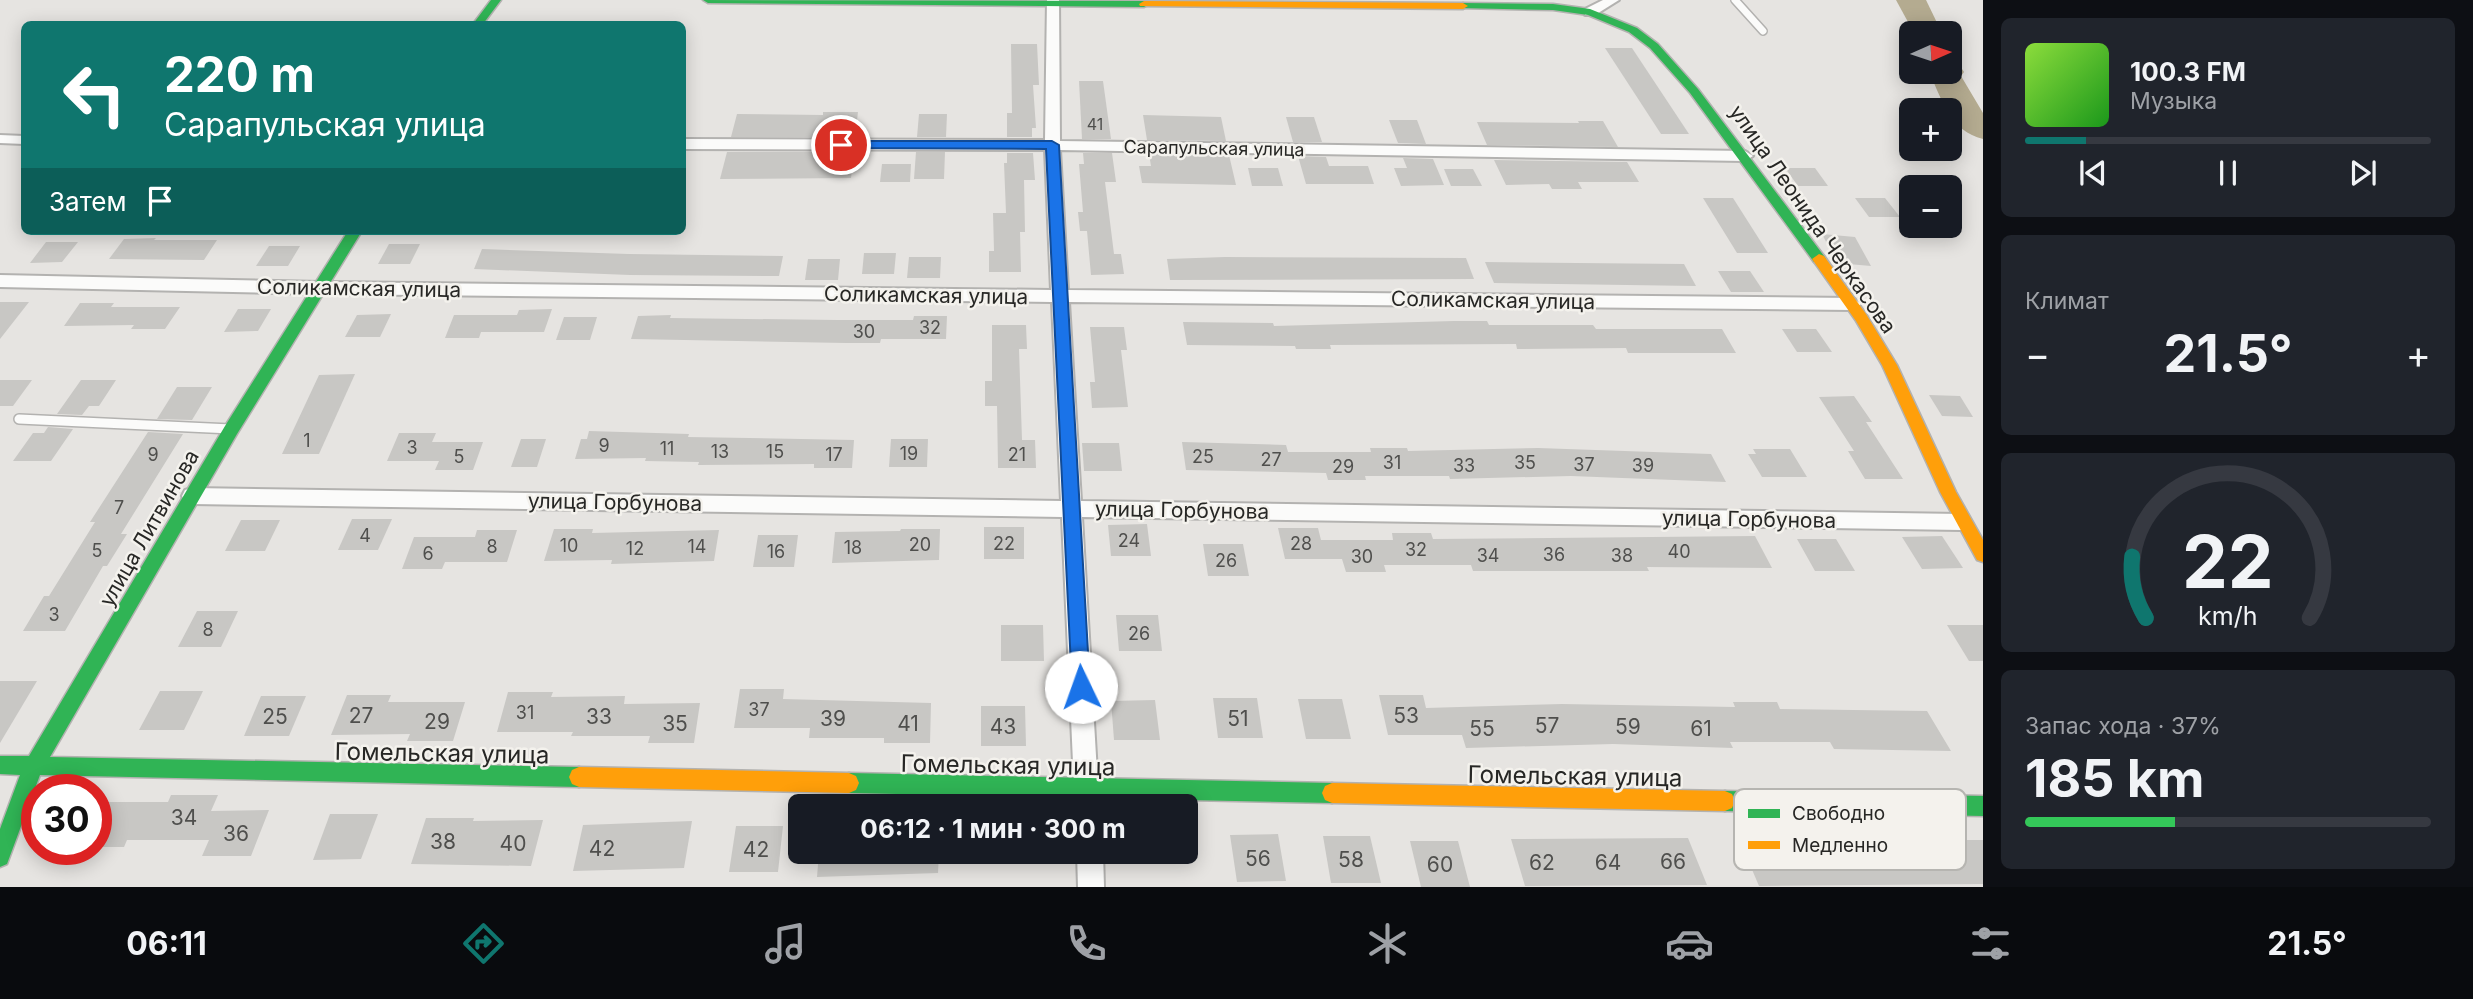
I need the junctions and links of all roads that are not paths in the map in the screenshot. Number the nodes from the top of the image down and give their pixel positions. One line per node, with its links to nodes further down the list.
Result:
1 (496, 0): 7 (street)
2 (708, 0): 5 (street, улица Леонида Черкасова)
3 (1613, 0): 6 (street)
4 (1734, 0): 8 (lane)
5 (1053, 1): 6 (street, улица Леонида Черкасова); 12 (street)
6 (1590, 12): 13 (street, улица Леонида Черкасова)
7 (480, 21)
8 (1763, 31)
9 (0, 139): 10 (street)
10 (21, 140)
11 (686, 144): 12 (street, Сарапульская улица)
12 (1052, 145): 13 (street, Сарапульская улица); 17 (street)
13 (1745, 156): 18 (street, улица Леонида Черкасова)
14 (353, 235): 16 (street, улица Литвинова)
15 (0, 281): 16 (street, Соликамская улица)
16 (321, 288): 17 (street, Соликамская улица); 20 (street, улица Литвинова)
17 (1060, 296): 18 (street, Соликамская улица); 22 (street)
18 (1852, 304): 23 (street, улица Леонида Черкасова)
19 (19, 419): 20 (lane)
20 (231, 429): 21 (street, улица Литвинова)
21 (192, 496): 22 (street, улица Горбунова); 26 (street, улица Литвинова)
22 (1072, 508): 23 (street, улица Горбунова); 28 (street)
23 (1961, 522): 24 (street, улица Леонида Черкасова)
24 (1983, 555)
25 (0, 765): 26 (street, Гомельская улица)
26 (33, 766): 27 (street, Гомельская улица); 31 (street, улица Литвинова)
27 (955, 794)
28 (1087, 794)
29 (1198, 799): 30 (street, Гомельская улица)
30 (1734, 804)
31 (0, 858)
32 (1090, 864): 33 (street)
33 (1091, 887)

